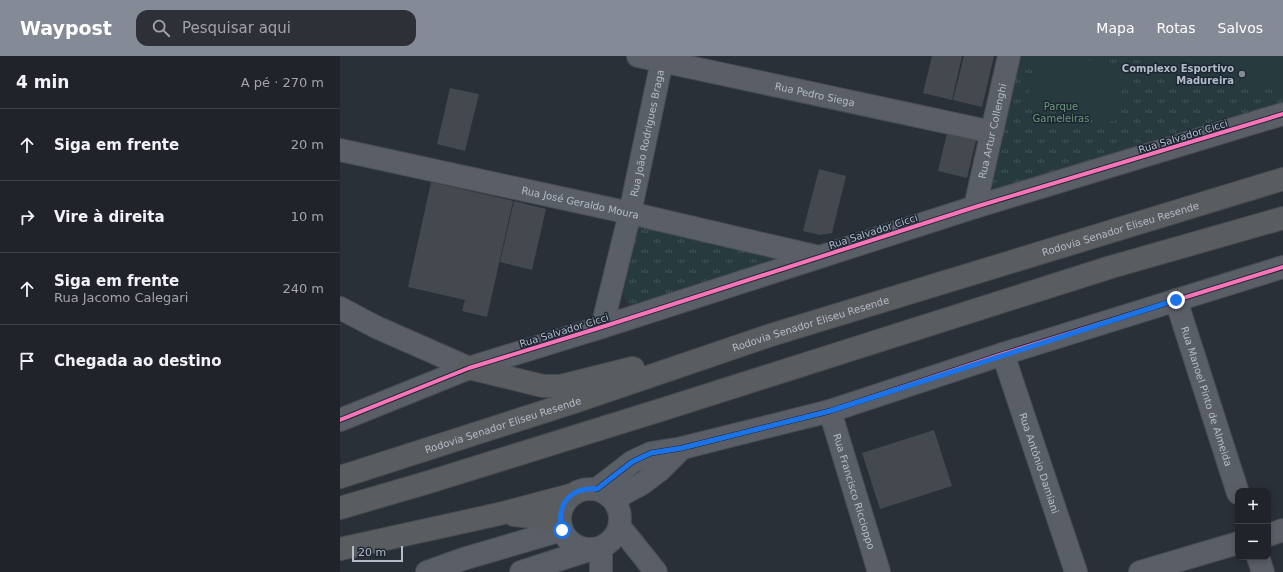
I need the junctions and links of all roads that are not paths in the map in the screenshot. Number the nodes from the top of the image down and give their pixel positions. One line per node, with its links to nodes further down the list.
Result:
1 (638, 56): 3 (street, Rua Pedro Siega)
2 (1009, 56): 5 (street, Rua Artur Collenghi)
3 (663, 59): 5 (street, Rua Pedro Siega); 9 (street, Rua João Rodrigues Braga)
4 (1283, 114): 8 (street, Rua Salvador Cicci)
5 (992, 132): 8 (street, Rua Artur Collenghi)
6 (340, 150): 9 (street, Rua José Geraldo Moura)
7 (1283, 178): 16 (highway, Rodovia Senador Eliseu Resende)
8 (975, 207): 11 (street, Rua Salvador Cicci)
9 (630, 213): 11 (street, Rua José Geraldo Moura); 15 (street, Rua João Rodrigues Braga)
10 (1283, 218): 25 (highway)
11 (820, 257): 15 (street, Rua Salvador Cicci)
12 (1283, 267): 13 (street)
13 (1176, 300): 17 (street); 22 (street, Rua Manoel Pinto de Almeida)
14 (340, 308): 18 (street)
15 (602, 327): 18 (street, Rua Salvador Cicci)
16 (771, 335): 18 (highway); 21 (highway, Rodovia Senador Eliseu Resende)
17 (1003, 354): 19 (street); 40 (street, Rua Antônio Damiani)
18 (469, 368): 20 (street, Rua Salvador Cicci)
19 (830, 411): 23 (street); 39 (street, Rua Francisco Riccioppo)
20 (340, 420)
21 (340, 477)
22 (1236, 488)
23 (605, 494): 24 (street); 28 (street)
24 (571, 495): 26 (highway); 27 (street)
25 (340, 508)
26 (499, 514): 27 (highway); 33 (highway)
27 (561, 525): 32 (street); 35 (street)
28 (620, 527): 32 (street); 38 (street)
29 (1283, 530): 30 (street)
30 (1271, 533)
31 (1235, 544): 41 (street)
32 (596, 548): 36 (street); 37 (street)
33 (340, 549)
34 (1259, 560): 42 (street)
35 (427, 572)
36 (521, 572)
37 (601, 572)
38 (656, 572)
39 (879, 572)
40 (1076, 572)
41 (1140, 572)
42 (1263, 572)

